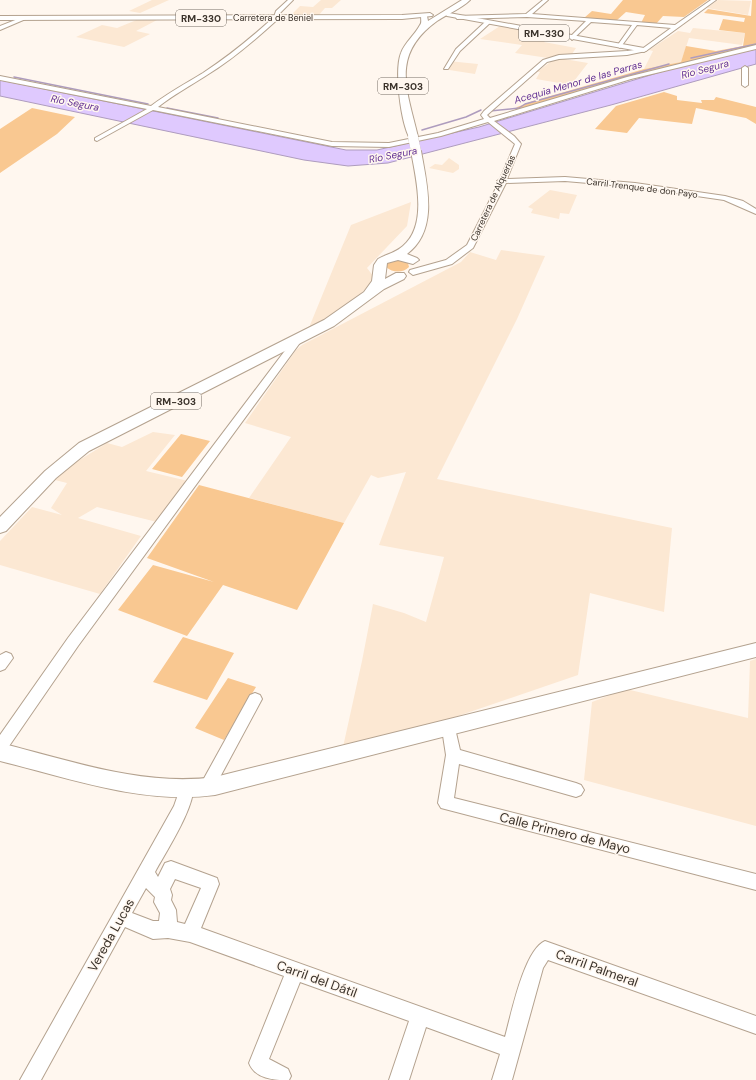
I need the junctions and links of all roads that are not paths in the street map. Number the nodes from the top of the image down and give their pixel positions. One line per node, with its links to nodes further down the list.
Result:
1 (291, 0): 10 (street)
2 (466, 0): 6 (highway); 11 (highway)
3 (546, 0): 5 (street)
4 (714, 0): 16 (street)
5 (527, 15): 6 (street); 13 (street)
6 (449, 16): 11 (highway); 12 (main road); 12 (main road); 18 (highway)
7 (402, 17): 10 (main road, Carretera de Beniel / RM-330); 11 (main road); 11 (main road)
8 (0, 18): 9 (main road, Carretera de Beniel / RM-330)
9 (25, 18): 10 (main road, Carretera de Beniel / RM-330); 17 (street)
10 (276, 18): 27 (street)
11 (426, 19): 18 (highway)
12 (468, 20): 14 (main road, RM-330)
13 (590, 20): 15 (street); 19 (street)
14 (487, 23): 19 (main road, RM-330); 23 (street)
15 (636, 23): 16 (street); 20 (street)
16 (678, 27): 22 (street)
17 (0, 28)
18 (414, 38): 32 (highway, RM-303, bridge)
19 (572, 38): 20 (main road, RM-330)
20 (620, 46): 22 (main road, RM-330)
21 (756, 47): 28 (street)
22 (644, 50): 28 (street)
23 (446, 68)
24 (745, 68): 26 (street)
25 (0, 78): 27 (street)
26 (745, 84)
27 (154, 108): 28 (street); 29 (street)
28 (489, 121): 30 (street, Carretera de Alquerías)
29 (97, 139)
30 (501, 181): 31 (street, Carril Trenque de don Payo); 34 (street, Carretera de Alquerías)
31 (756, 212)
32 (410, 248): 33 (highway, RM-303); 34 (highway)
33 (395, 257): 34 (highway); 35 (highway, RM-303)
34 (414, 265): 36 (highway, RM-303)
35 (381, 270): 36 (highway); 37 (highway, RM-303)
36 (400, 276): 37 (highway, RM-303)
37 (367, 295): 38 (highway, RM-303)
38 (299, 338): 39 (highway, RM-303); 43 (street)
39 (0, 527)
40 (756, 650): 42 (main road)
41 (255, 699): 46 (street)
42 (449, 729): 45 (street, Calle Primero de Mayo); 46 (main road)
43 (0, 747)
44 (0, 752): 47 (main road)
45 (453, 755): 48 (street); 50 (street, Calle Primero de Mayo)
46 (207, 787): 47 (main road)
47 (187, 788): 49 (street, Vereda Lucas)
48 (576, 790)
49 (145, 874): 51 (street); 52 (street, Vereda Lucas)
50 (756, 882)
51 (160, 891): 53 (street); 54 (street)
52 (121, 918): 53 (street, Carril del Dátil); 60 (street, Vereda Lucas)
53 (168, 930): 54 (street, Carril del Dátil)
54 (190, 933): 55 (street, Carril del Dátil)
55 (295, 971): 56 (street, Carril del Dátil); 59 (street)
56 (420, 1016): 58 (street, Carril del Dátil); 61 (street)
57 (756, 1025): 58 (street, Carril Palmeral)
58 (511, 1049): 62 (street, Carril Palmeral)
59 (281, 1076)
60 (30, 1080)
61 (399, 1080)
62 (502, 1080)

